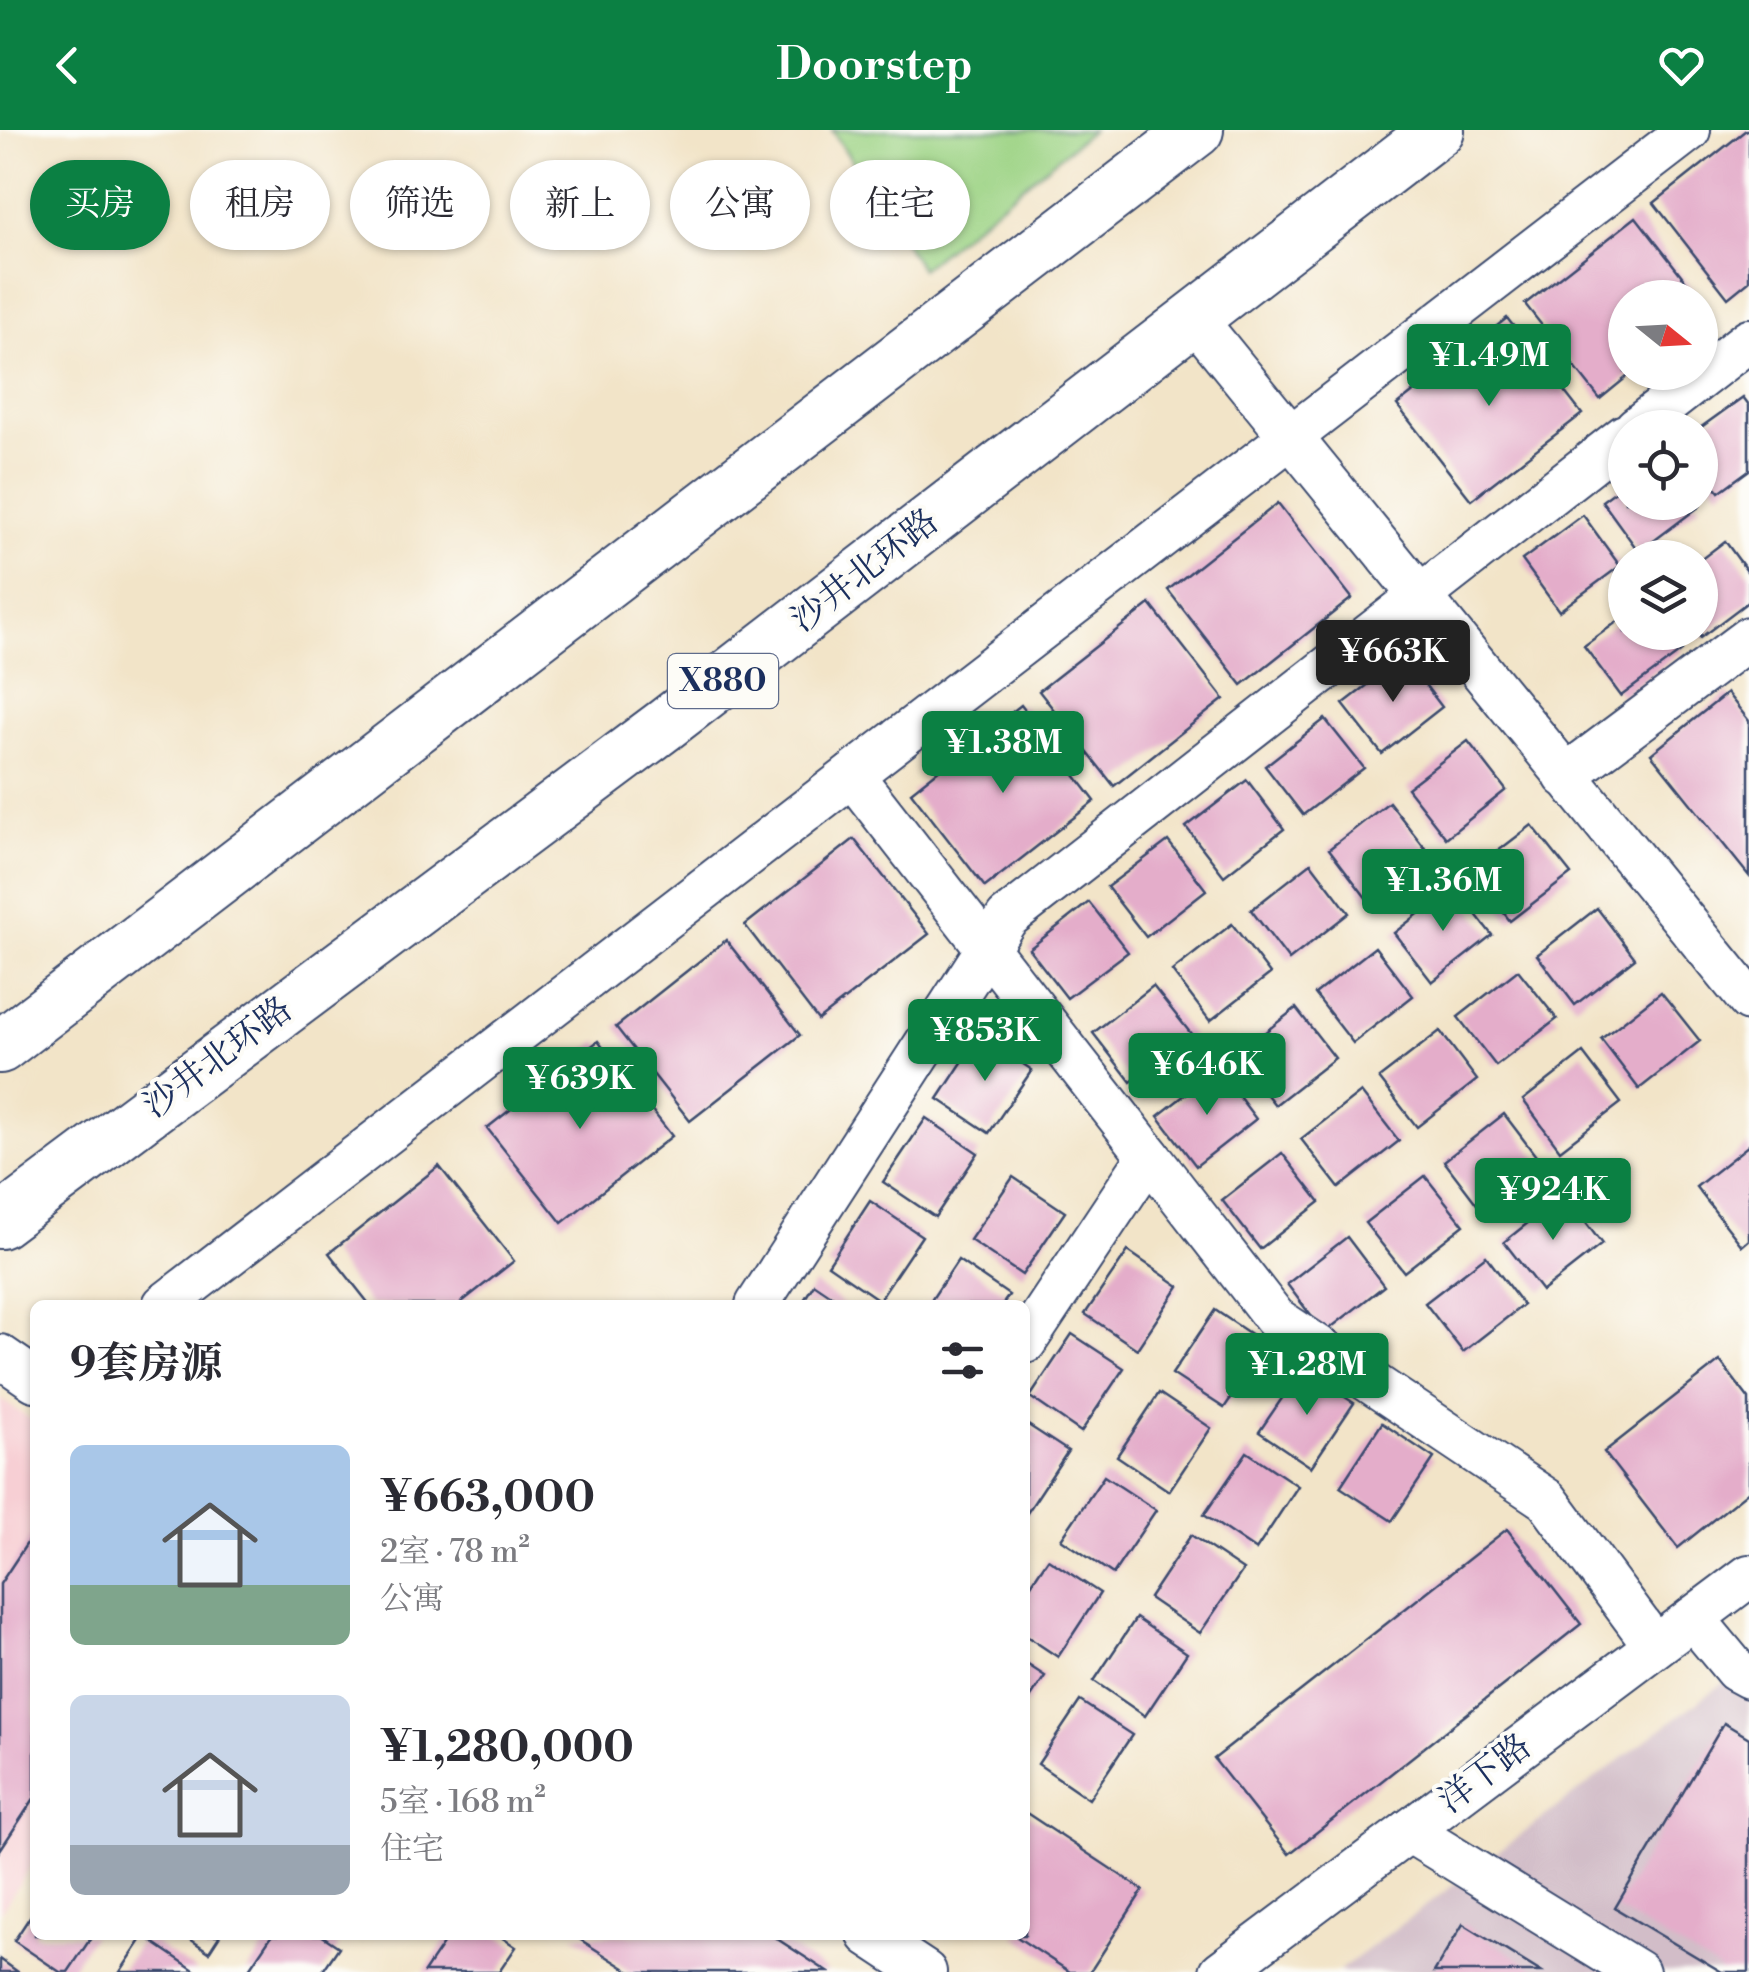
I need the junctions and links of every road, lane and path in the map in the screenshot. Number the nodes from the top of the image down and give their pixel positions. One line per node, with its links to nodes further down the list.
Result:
1 (1196, 130): 15 (main road)
2 (1438, 130): 4 (main road, 沙井北环路 / X880)
3 (1689, 130): 7 (street)
4 (1194, 318): 7 (street); 17 (main road, 沙井北环路 / X880)
5 (1749, 340): 6 (street)
6 (1659, 410)
7 (1290, 438): 9 (street); 11 (street)
8 (1608, 449): 9 (street)
9 (1419, 596): 12 (street); 13 (street)
10 (1749, 638): 12 (street)
11 (852, 775): 13 (street); 18 (street)
12 (1565, 776): 14 (street)
13 (988, 949): 16 (street); 19 (street)
14 (1749, 1000)
15 (0, 1047)
16 (1149, 1156): 20 (street); 25 (street)
17 (0, 1222)
18 (170, 1300)
19 (760, 1300)
20 (1030, 1334)
21 (0, 1356): 22 (street)
22 (30, 1377)
23 (1749, 1576): 24 (street, 洋下路)
24 (1693, 1618): 25 (street, 洋下路); 26 (street)
25 (1655, 1646): 27 (street, 洋下路)
26 (1749, 1677)
27 (1409, 1831): 30 (street, 洋下路); 31 (street)
28 (877, 1940): 29 (street)
29 (925, 1972)
30 (1221, 1972)
31 (1638, 1972)

